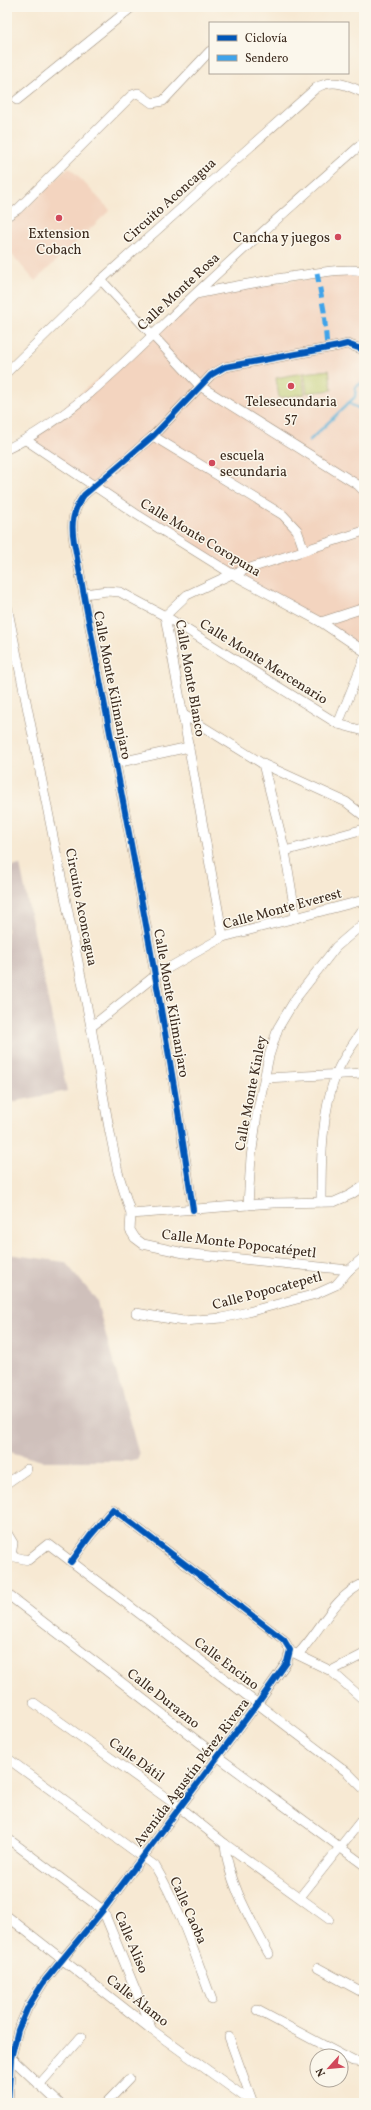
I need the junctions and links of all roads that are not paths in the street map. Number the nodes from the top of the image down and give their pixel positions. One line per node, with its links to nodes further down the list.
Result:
1 (132, 7): 4 (street)
2 (209, 52): 6 (street)
3 (364, 93): 8 (street, Circuito Aconcagua)
4 (17, 100)
5 (364, 142): 9 (street, Calle Monte Rosa)
6 (7, 216)
7 (364, 271): 9 (street)
8 (101, 280): 10 (street); 12 (street, Circuito Aconcagua)
9 (196, 294): 10 (street, Calle Monte Rosa)
10 (152, 335): 13 (street); 15 (street, Calle Monte Rosa)
11 (364, 350): 13 (street, Calle Monte Kilimanjaro)
12 (7, 372)
13 (200, 386): 14 (street, Calle Monte Kilimanjaro); 18 (street)
14 (153, 436): 17 (street, Calle Monte Kilimanjaro); 20 (street)
15 (26, 440): 16 (street); 17 (street, Calle Monte Coropuna)
16 (7, 449)
17 (93, 486): 21 (street, Calle Monte Coropuna); 22 (street, Calle Monte Kilimanjaro)
18 (364, 491)
19 (364, 531): 20 (street, Calle Monte Blanco)
20 (304, 550): 21 (street, Calle Monte Blanco)
21 (232, 574): 25 (street, Calle Monte Blanco); 26 (street, Calle Monte Coropuna)
22 (84, 594): 25 (street, Calle Monte Mercenario); 33 (street, Calle Monte Kilimanjaro)
23 (7, 606): 43 (street, Circuito Aconcagua)
24 (364, 608): 26 (street)
25 (165, 616): 29 (street, Calle Monte Blanco); 30 (street, Calle Monte Mercenario)
26 (320, 622): 27 (street, Calle Monte Coropuna)
27 (364, 651)
28 (364, 659): 30 (street)
29 (184, 714): 32 (street, Calle Monte Blanco); 34 (street)
30 (338, 724): 31 (street, Calle Monte Mercenario)
31 (364, 731)
32 (189, 748): 33 (street); 41 (street, Calle Monte Blanco)
33 (116, 763): 42 (street, Calle Monte Kilimanjaro)
34 (263, 764): 35 (street); 37 (street)
35 (364, 816)
36 (364, 829): 37 (street)
37 (285, 851): 39 (street)
38 (364, 900): 39 (street, Calle Monte Everest)
39 (296, 918): 41 (street, Calle Monte Everest)
40 (364, 923): 47 (street, Calle Monte Kinley)
41 (223, 937): 42 (street, Calle Monte Everest)
42 (156, 975): 43 (street, Calle Monte Everest); 51 (street, Calle Monte Kilimanjaro)
43 (91, 1027): 52 (street, Circuito Aconcagua)
44 (364, 1028): 46 (street)
45 (364, 1073): 46 (street)
46 (336, 1074): 47 (street); 49 (street)
47 (264, 1078): 50 (street, Calle Monte Kinley)
48 (364, 1186): 49 (street)
49 (321, 1202): 50 (street)
50 (248, 1205): 51 (street)
51 (193, 1210): 52 (street)
52 (131, 1214): 54 (street, Calle Monte Popocatépetl)
53 (364, 1257): 54 (street)
54 (349, 1270): 55 (street, Calle Popocatepetl)
55 (136, 1313)
56 (26, 1469): 57 (street)
57 (7, 1483)
58 (7, 1533): 59 (street)
59 (9, 1559): 60 (street, Calle Encino)
60 (71, 1562): 63 (street); 68 (street, Calle Encino)
61 (364, 1583): 63 (street, Avenida Agustín Pérez Rivera)
62 (7, 1594): 69 (street, Calle Durazno)
63 (294, 1652): 65 (street); 68 (street, Avenida Agustín Pérez Rivera)
64 (364, 1654): 65 (street)
65 (331, 1671): 66 (street)
66 (364, 1700)
67 (34, 1703): 72 (street, Calle Dátil)
68 (258, 1703): 69 (street, Avenida Agustín Pérez Rivera); 71 (street, Calle Encino)
69 (217, 1756): 72 (street, Avenida Agustín Pérez Rivera); 76 (street, Calle Durazno)
70 (7, 1758): 77 (street, Calle Caoba)
71 (364, 1789)
72 (179, 1807): 75 (street, Calle Dátil); 77 (street, Avenida Agustín Pérez Rivera)
73 (364, 1817): 76 (street)
74 (7, 1838): 80 (street, Calle Aliso)
75 (225, 1844): 79 (street, Calle Dátil); 83 (street)
76 (339, 1848): 78 (street, Calle Durazno); 79 (street)
77 (142, 1857): 80 (street, Avenida Agustín Pérez Rivera); 87 (street, Calle Caoba)
78 (364, 1865)
79 (301, 1896): 82 (street, Calle Dátil)
80 (103, 1910): 84 (street, Avenida Agustín Pérez Rivera); 89 (street, Calle Aliso)
81 (7, 1916): 84 (street, Calle Álamo)
82 (329, 1919)
83 (269, 1954)
84 (63, 1959): 89 (street, Calle Álamo); 92 (street, Avenida Agustín Pérez Rivera)
85 (318, 1968): 86 (street)
86 (364, 1993)
87 (212, 2000)
88 (258, 2010): 93 (street)
89 (152, 2030): 99 (street, Calle Álamo)
90 (81, 2037): 95 (street)
91 (229, 2037): 99 (street)
92 (9, 2056): 95 (street); 96 (street, Avenida Agustín Pérez Rivera)
93 (364, 2062)
94 (129, 2079): 98 (street)
95 (39, 2085): 97 (street)
96 (8, 2103)
97 (59, 2103)
98 (106, 2103)
99 (253, 2103)

